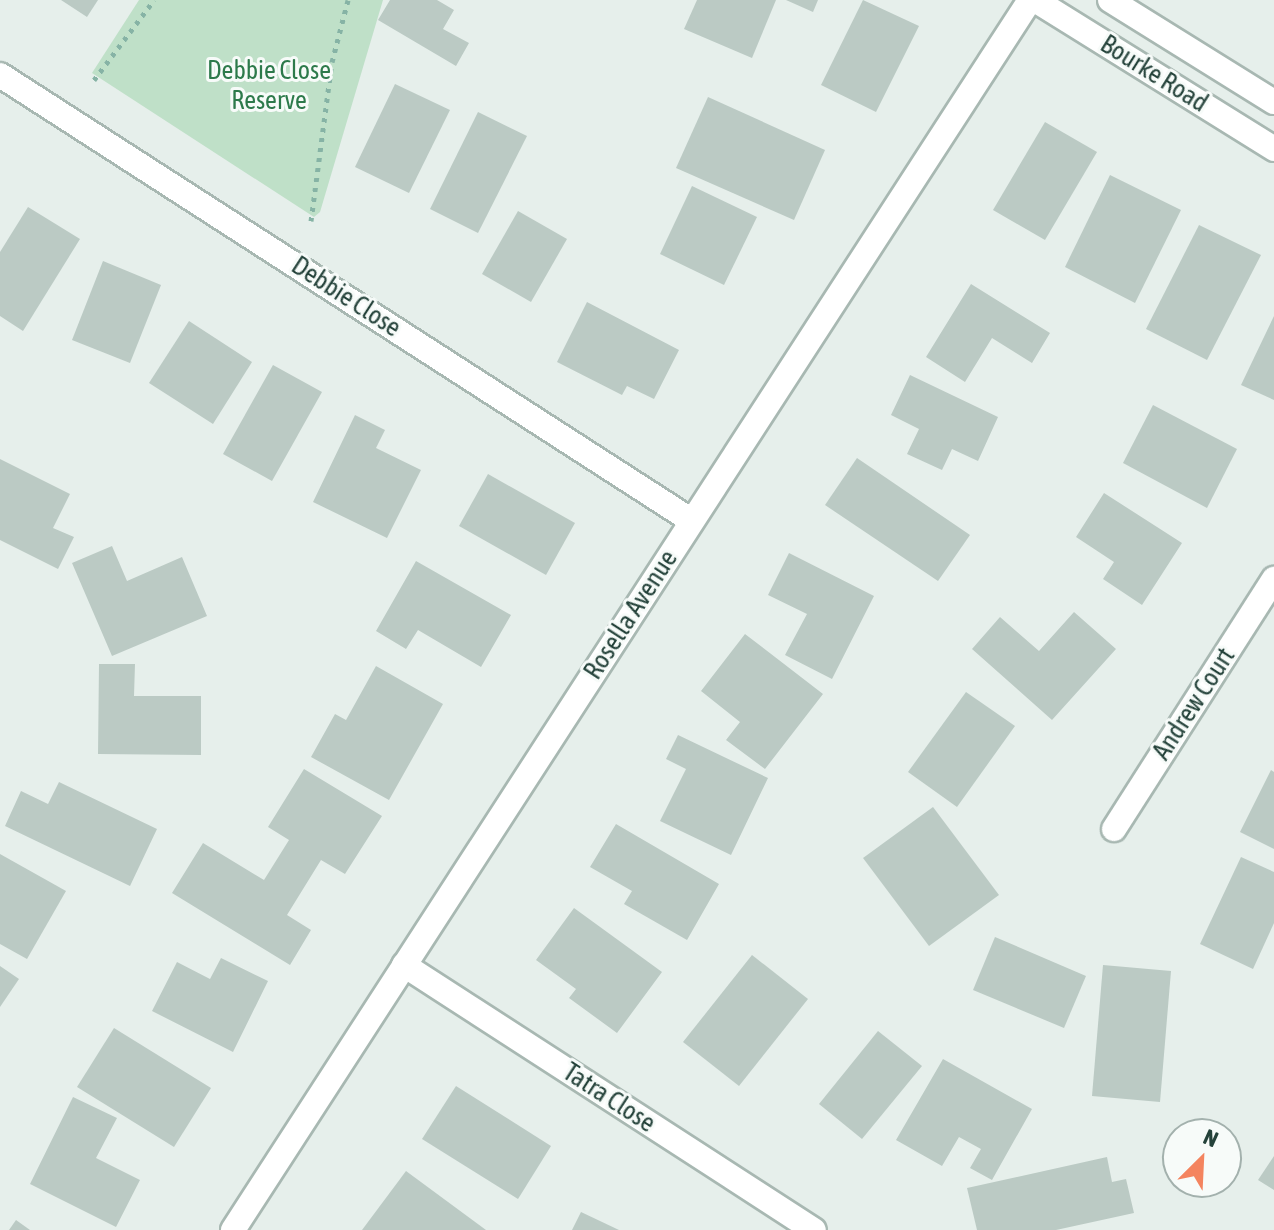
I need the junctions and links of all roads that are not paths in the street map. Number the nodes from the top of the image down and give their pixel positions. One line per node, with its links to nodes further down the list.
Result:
1 (1032, 0): 5 (street, Bourke Road); 6 (street, Rosella Avenue)
2 (1110, 0): 4 (street, Bourke Road)
3 (0, 75): 6 (street, Debbie Close)
4 (1274, 102)
5 (1274, 149)
6 (692, 521): 9 (street, Rosella Avenue)
7 (1274, 579): 8 (street, Andrew Court)
8 (1114, 829)
9 (404, 965): 10 (street, Rosella Avenue); 11 (street, Tatra Close)
10 (233, 1230)
11 (814, 1230)

